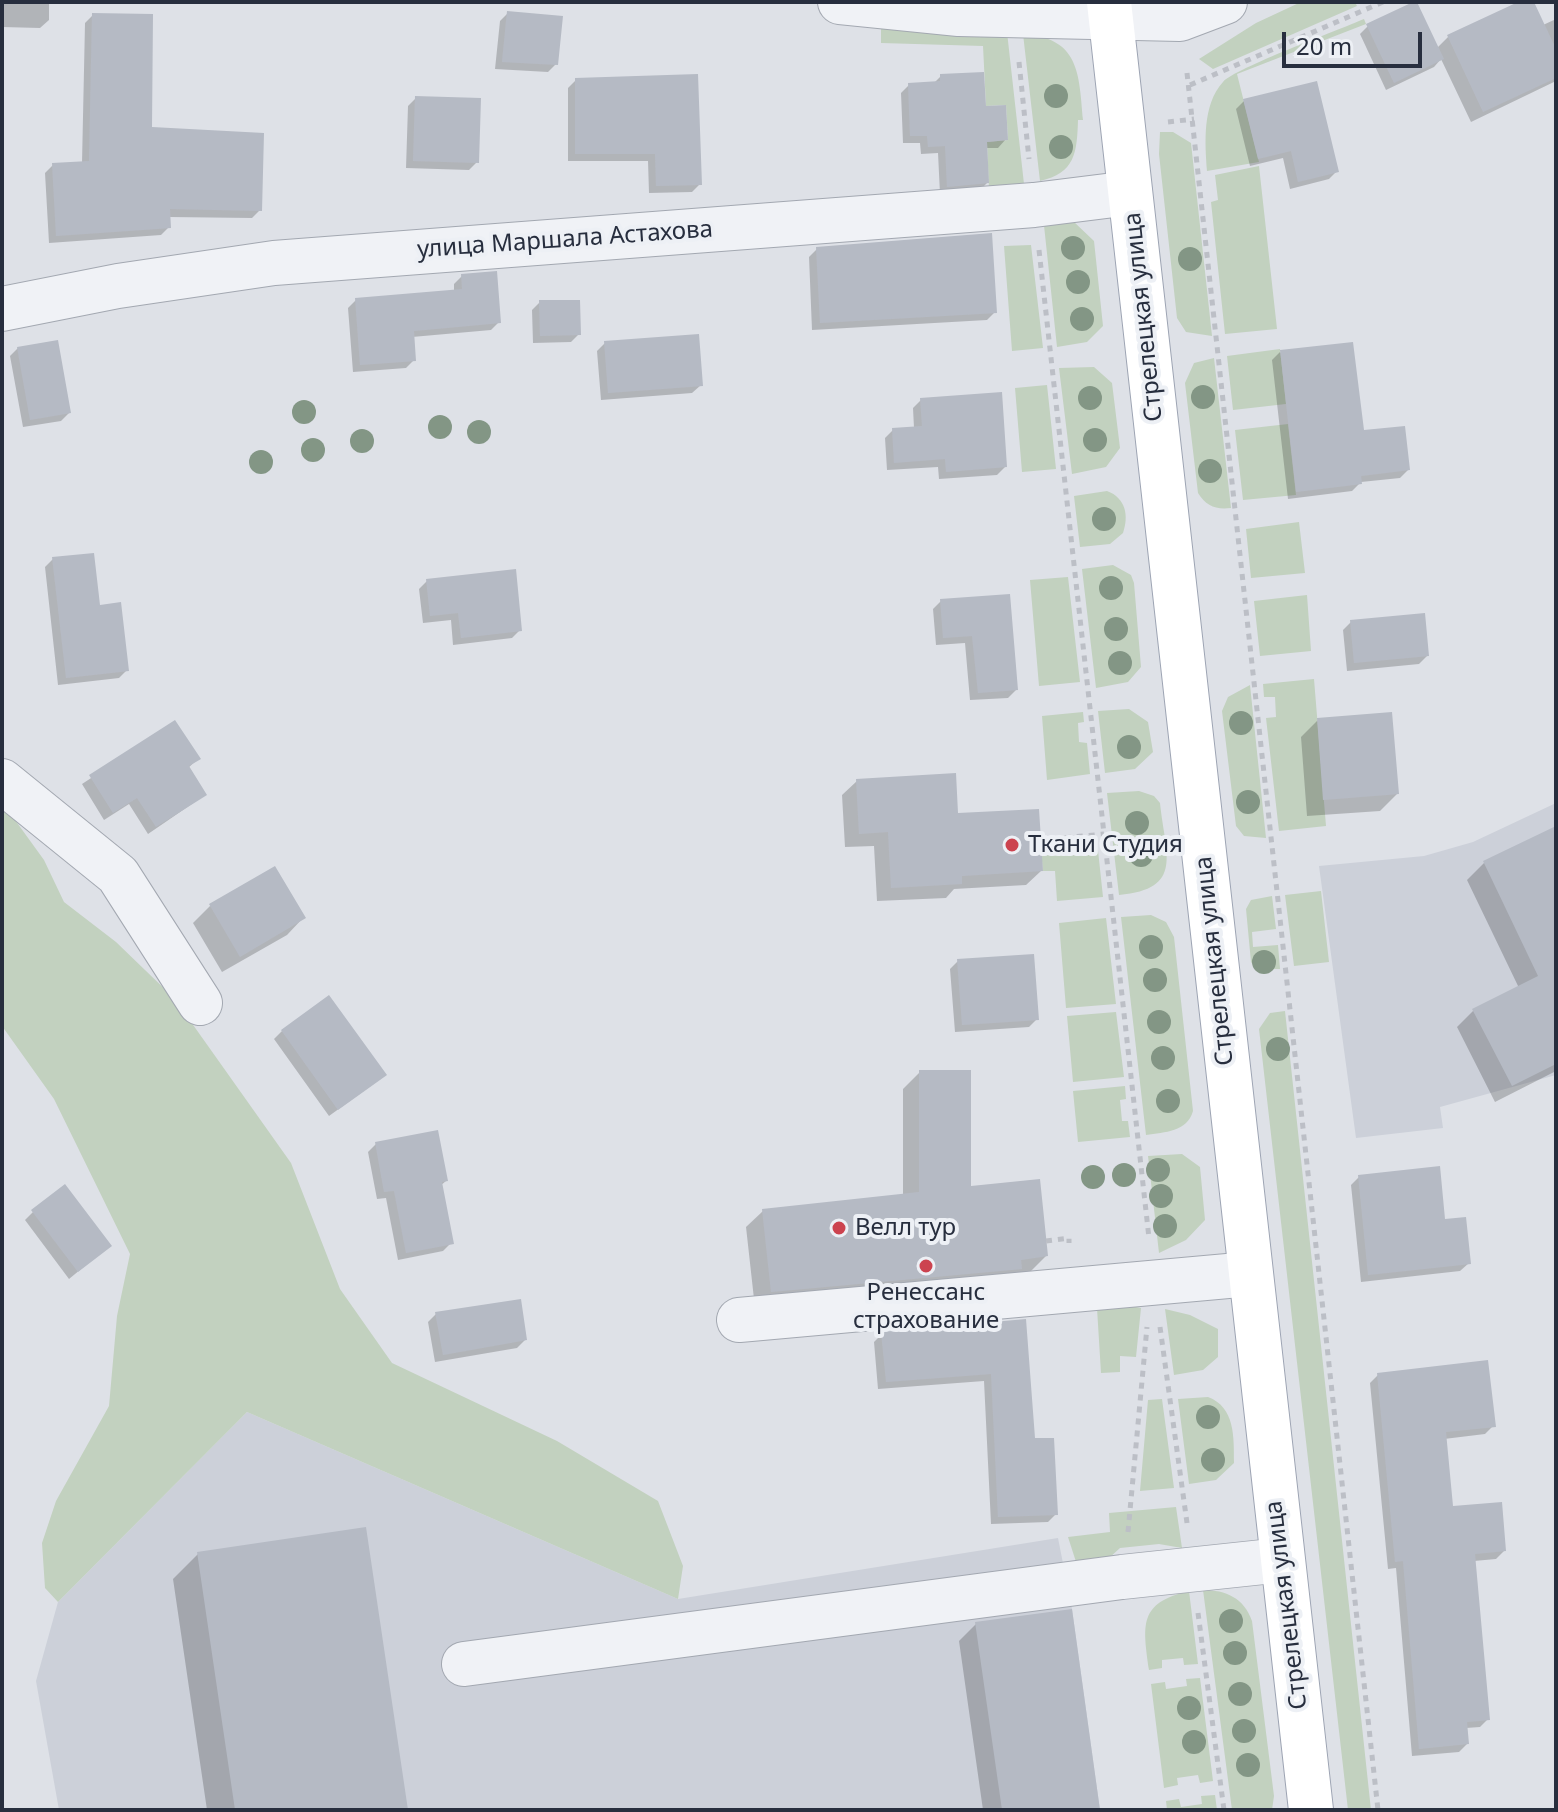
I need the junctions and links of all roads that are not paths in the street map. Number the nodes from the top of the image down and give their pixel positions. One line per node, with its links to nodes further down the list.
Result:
1 (840, 2): 3 (street)
2 (1225, 2): 3 (street)
3 (1110, 10): 4 (main road, Стрелецкая улица)
4 (1130, 193): 5 (street, улица Маршала Астахова); 8 (main road, Стрелецкая улица)
5 (2, 309)
6 (2, 781): 7 (street)
7 (200, 1003)
8 (1250, 1274): 9 (street); 10 (main road, Стрелецкая улица)
9 (739, 1320)
10 (1282, 1560): 11 (street); 12 (main road, Стрелецкая улица)
11 (464, 1664)
12 (1311, 1810)

